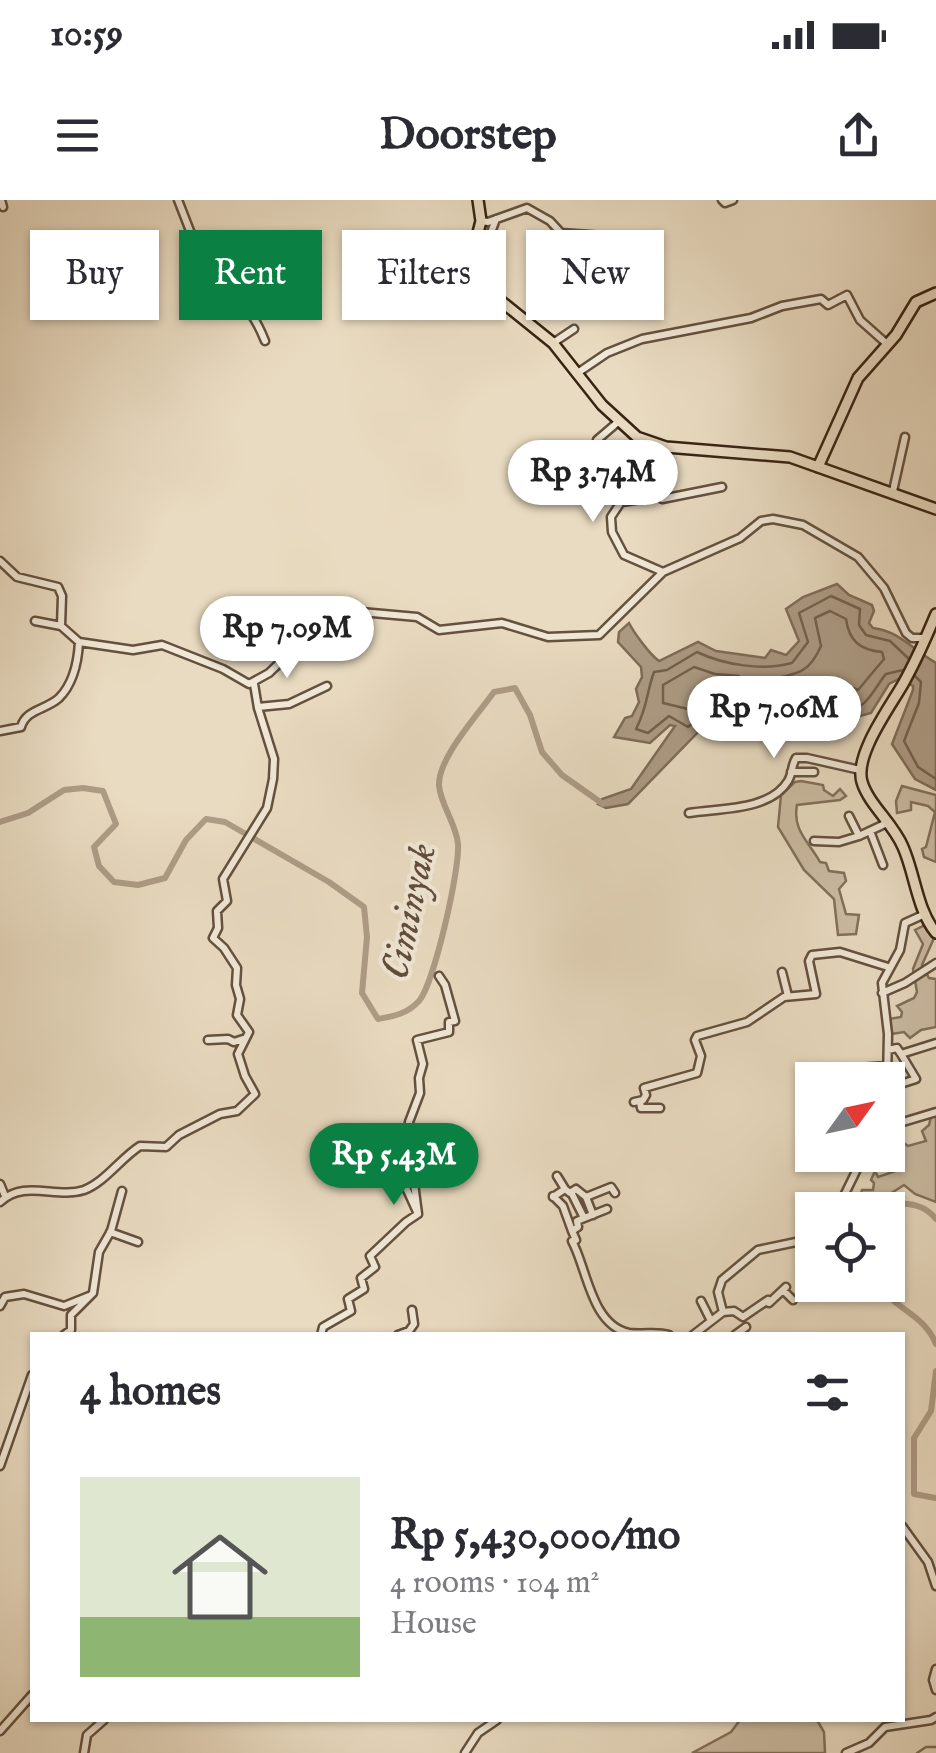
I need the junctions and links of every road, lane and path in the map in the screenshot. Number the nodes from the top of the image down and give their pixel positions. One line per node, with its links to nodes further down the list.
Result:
1 (178, 200): 15 (street)
2 (478, 200): 6 (main road)
3 (722, 200): 4 (street)
4 (733, 200)
5 (496, 219): 6 (street); 8 (street); 9 (street)
6 (481, 221): 7 (main road)
7 (478, 230)
8 (493, 230)
9 (559, 230)
10 (846, 286): 12 (street)
11 (936, 293): 17 (main road)
12 (847, 295): 17 (street); 18 (street)
13 (506, 307): 16 (main road)
14 (574, 329): 16 (street)
15 (264, 341)
16 (553, 343): 18 (main road)
17 (887, 344): 23 (main road)
18 (575, 374): 19 (main road)
19 (618, 422): 21 (street); 22 (main road)
20 (905, 437): 25 (street)
21 (598, 440)
22 (643, 440): 23 (main road); 26 (street)
23 (818, 467): 25 (main road)
24 (722, 487): 26 (street)
25 (893, 491): 27 (main road)
26 (621, 502): 29 (street)
27 (936, 509)
28 (0, 561): 32 (street)
29 (663, 572): 34 (street); 35 (street)
30 (936, 614): 34 (main road)
31 (35, 620): 32 (street)
32 (61, 626): 33 (street)
33 (79, 642): 35 (street); 38 (street)
34 (924, 642): 39 (main road)
35 (254, 684): 37 (street)
36 (327, 686): 37 (street)
37 (258, 707): 58 (street)
38 (0, 731)
39 (860, 770): 40 (street); 44 (main road)
40 (792, 772): 41 (street); 42 (street)
41 (814, 772)
42 (689, 813)
43 (849, 816): 46 (street)
44 (890, 821): 45 (street); 49 (main road)
45 (870, 831): 46 (street); 48 (street)
46 (859, 836): 47 (street)
47 (814, 842)
48 (883, 865)
49 (925, 914): 50 (main road); 52 (street)
50 (936, 933)
51 (936, 962): 55 (street)
52 (888, 967): 55 (street); 56 (street)
53 (782, 972): 56 (street)
54 (439, 976): 76 (street)
55 (882, 993): 60 (street)
56 (788, 996): 64 (street)
57 (208, 1040): 58 (street)
58 (244, 1040): 74 (street)
59 (936, 1043): 61 (street)
60 (887, 1050): 61 (street); 62 (street)
61 (902, 1054): 63 (street)
62 (887, 1062)
63 (905, 1083)
64 (660, 1108)
65 (936, 1112): 66 (street)
66 (905, 1123)
67 (557, 1176): 70 (street)
68 (402, 1179): 76 (street)
69 (0, 1184): 74 (street)
70 (568, 1190): 73 (street); 78 (street); 80 (street)
71 (122, 1191): 79 (street)
72 (614, 1193): 73 (street)
73 (586, 1197): 77 (street)
74 (3, 1199)
75 (607, 1209): 77 (street)
76 (418, 1214): 92 (street)
77 (593, 1214): 78 (street)
78 (584, 1218): 80 (street)
79 (111, 1230): 81 (street); 83 (street)
80 (572, 1231): 94 (street)
81 (138, 1242)
82 (795, 1242): 88 (street)
83 (90, 1296): 86 (street); 91 (street)
84 (792, 1300): 88 (street)
85 (701, 1301): 89 (street)
86 (0, 1306)
87 (412, 1310): 93 (street)
88 (723, 1312): 89 (street)
89 (711, 1321): 95 (street)
90 (746, 1327): 96 (street)
91 (68, 1332)
92 (322, 1332)
93 (406, 1332)
94 (636, 1332)
95 (696, 1332)
96 (738, 1332)
97 (30, 1382): 98 (street)
98 (0, 1466)
99 (905, 1530): 100 (street)
100 (936, 1586)
101 (936, 1670): 102 (street)
102 (936, 1690)
103 (30, 1698): 107 (street)
104 (936, 1717): 110 (street)
105 (102, 1722): 108 (street)
106 (494, 1722): 109 (street)
107 (0, 1731)
108 (84, 1753)
109 (465, 1753)
110 (846, 1753)

